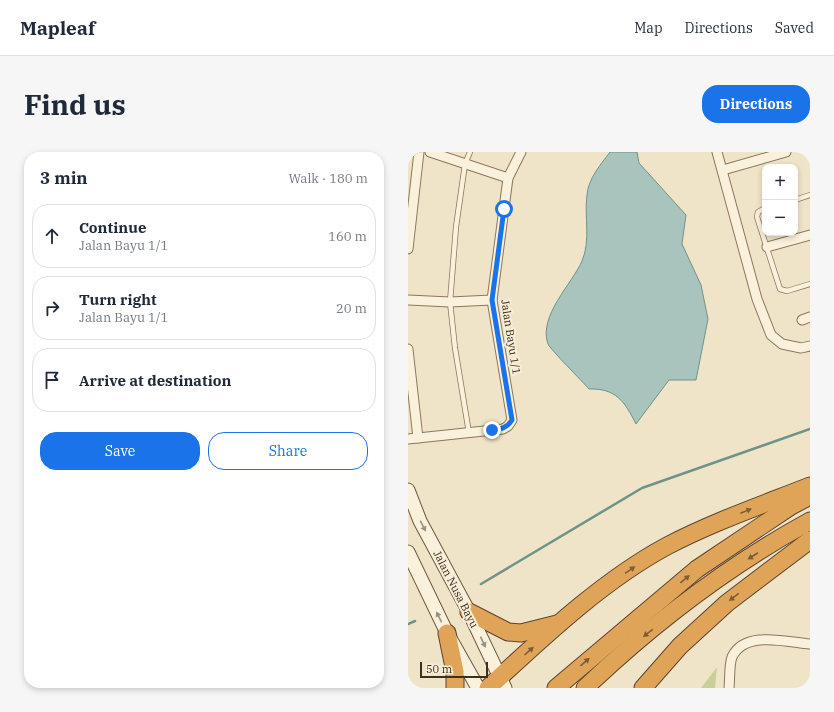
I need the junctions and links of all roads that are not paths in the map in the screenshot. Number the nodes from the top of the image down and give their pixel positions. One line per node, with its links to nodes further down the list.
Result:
1 (419, 152): 17 (street)
2 (430, 152): 7 (street)
3 (470, 152): 7 (lane)
4 (521, 152): 9 (street, Jalan Bayu 1/1)
5 (717, 152): 8 (street)
6 (786, 152): 8 (street)
7 (465, 164): 9 (street); 21 (lane)
8 (723, 170): 22 (street)
9 (508, 178): 20 (street, Jalan Bayu 1/1)
10 (810, 195): 11 (lane)
11 (798, 199)
12 (762, 210): 13 (lane)
13 (762, 232)
14 (810, 235): 16 (street)
15 (763, 236): 16 (lane)
16 (767, 247): 18 (lane)
17 (408, 249)
18 (810, 284)
19 (408, 300): 21 (street)
20 (492, 300): 21 (street); 24 (street, Jalan Bayu 1/1)
21 (450, 302): 24 (lane)
22 (810, 346)
23 (408, 349): 25 (street)
24 (469, 433): 25 (street, Jalan Bayu 1/1)
25 (418, 438): 26 (street, Jalan Bayu 1/1)
26 (408, 439)
27 (810, 486): 34 (highway, one-way to 27)
28 (408, 490): 33 (main road, Jalan Nusa Bayu, one-way to 33)
29 (810, 496): 40 (highway, one-way to 29)
30 (810, 521): 41 (highway, one-way to 41)
31 (810, 540): 42 (highway, one-way to 42)
32 (408, 552): 35 (main road, one-way to 32)
33 (469, 612): 34 (highway); 37 (main road, Jalan Nusa Bayu, one-way to 37)
34 (561, 622): 37 (highway, one-way to 34)
35 (447, 633): 38 (highway); 39 (main road)
36 (810, 644): 43 (street)
37 (498, 684)
38 (455, 688)
39 (478, 688)
40 (556, 688)
41 (585, 688)
42 (643, 688)
43 (729, 688)

